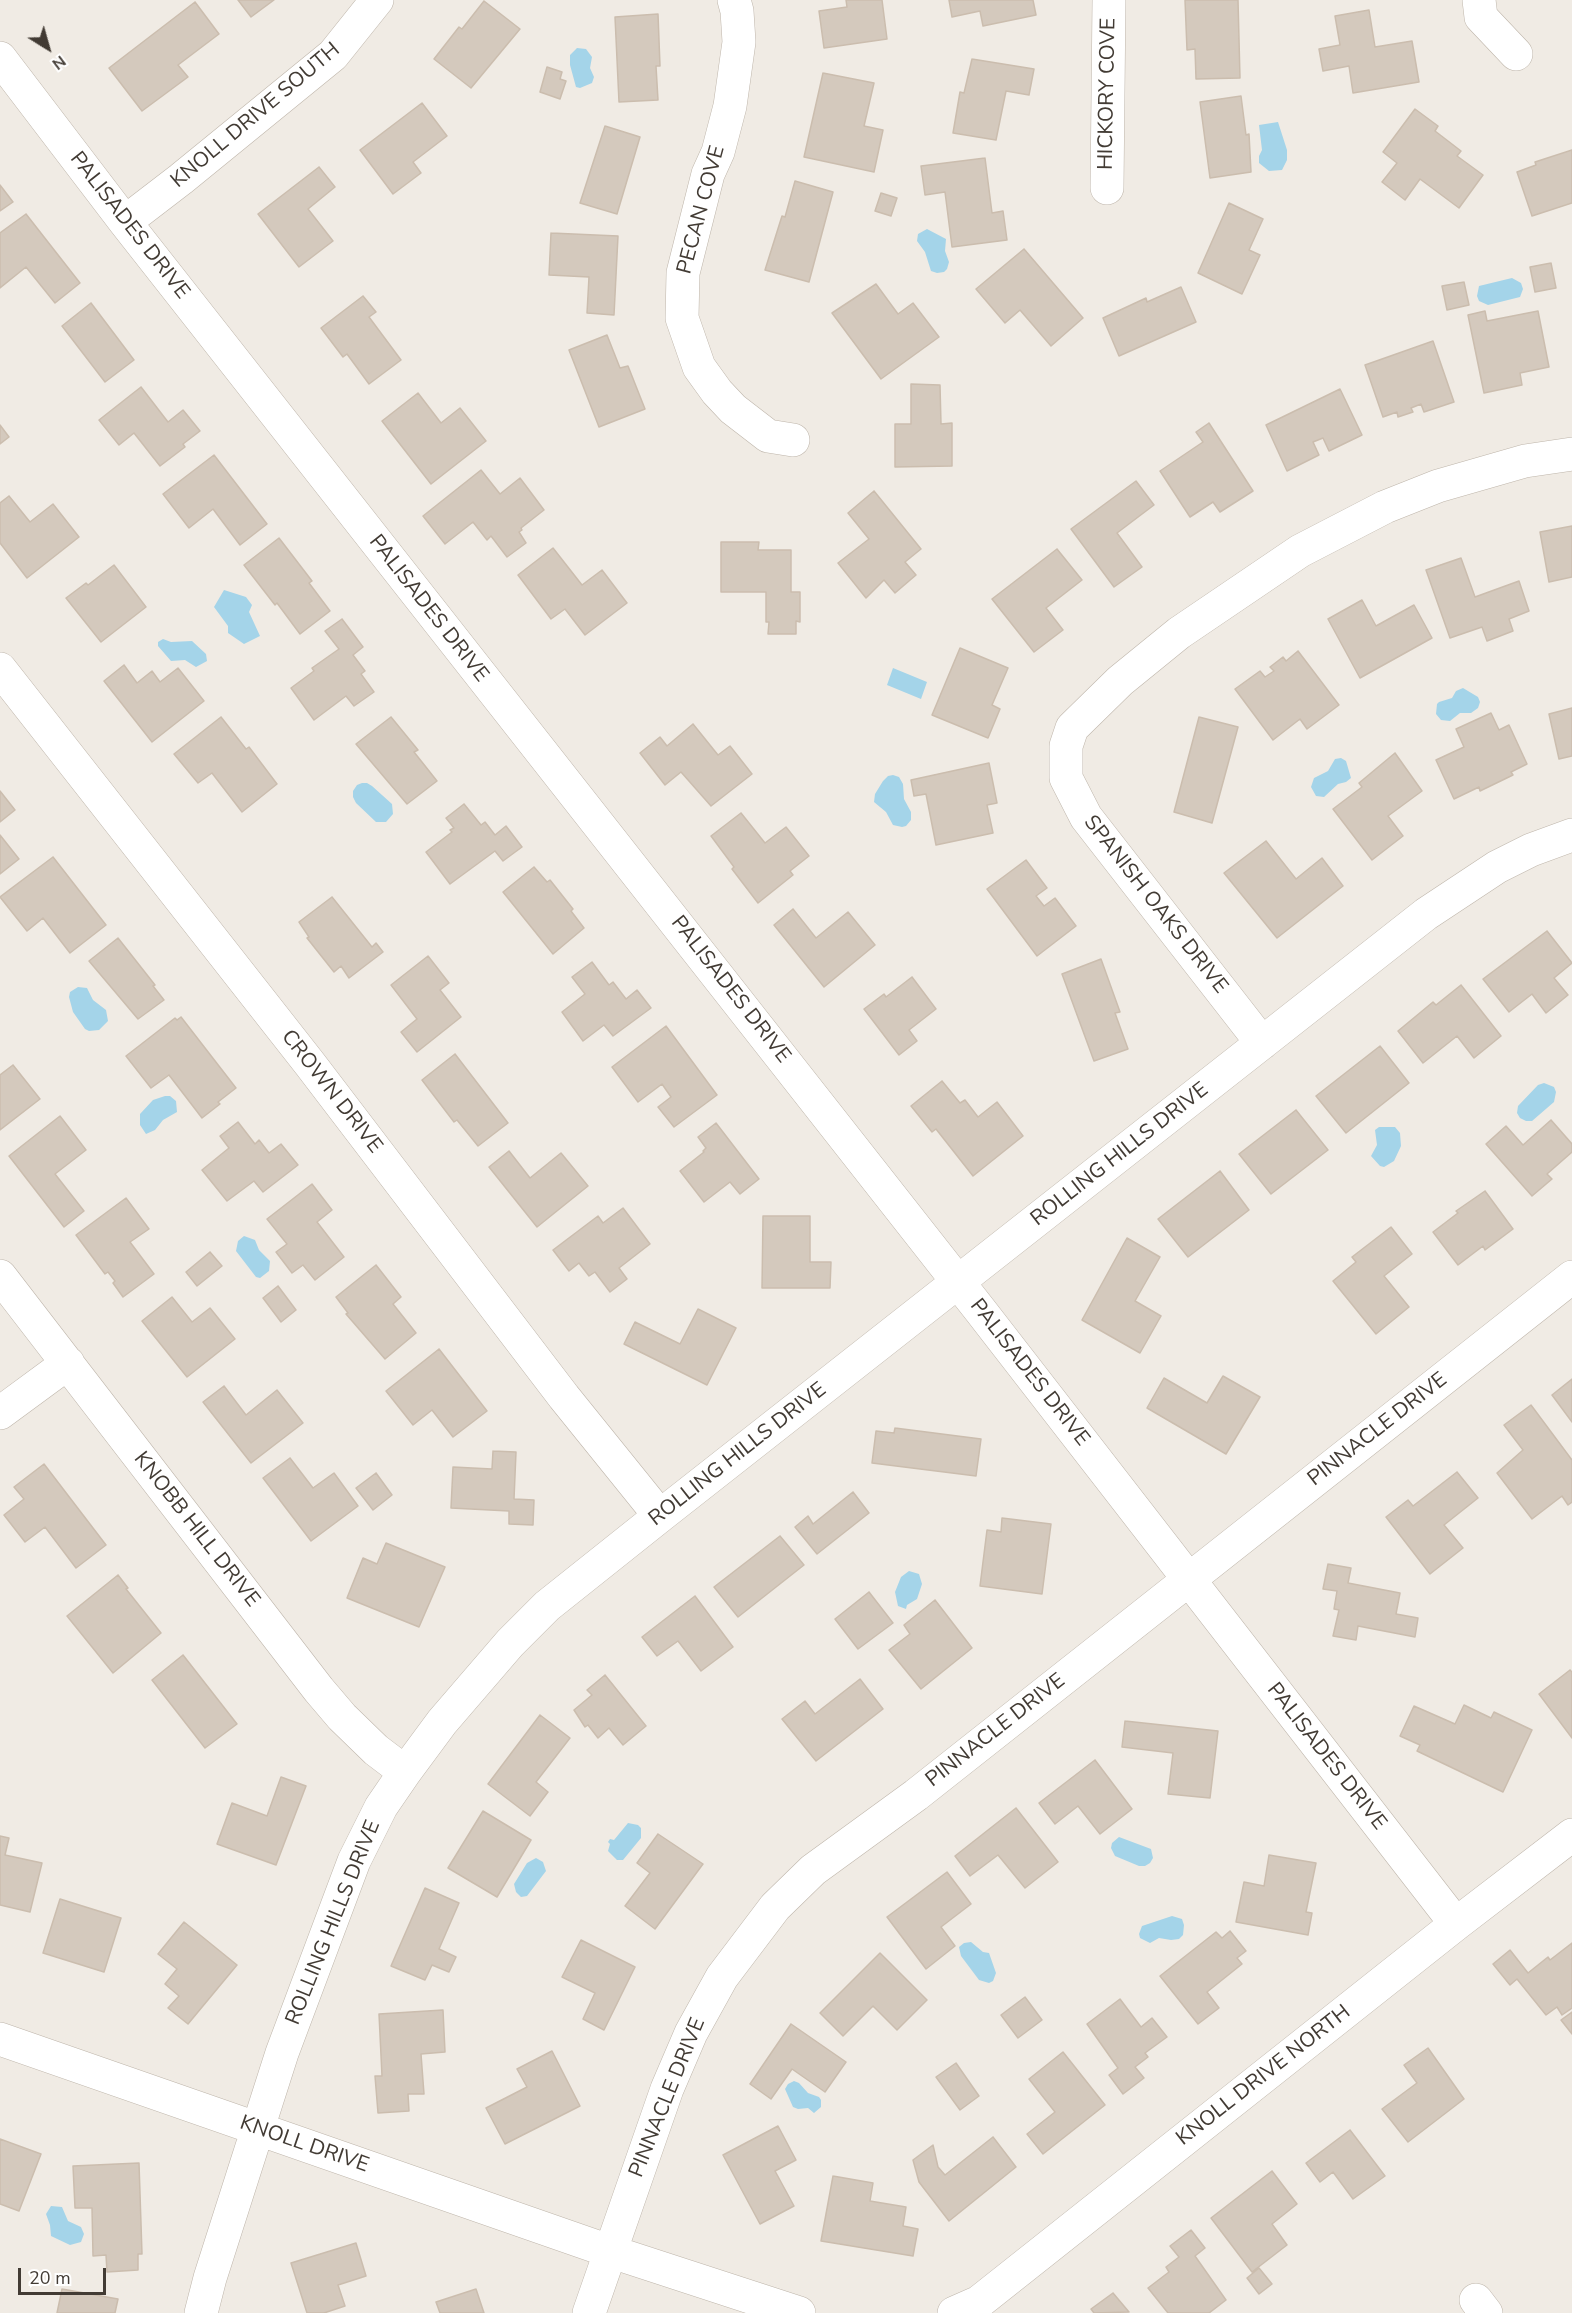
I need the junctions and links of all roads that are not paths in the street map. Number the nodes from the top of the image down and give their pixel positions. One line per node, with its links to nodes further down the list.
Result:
1 (377, 0): 8 (street, KNOLL DRIVE SOUTH)
2 (734, 0): 9 (street, PECAN COVE)
3 (1109, 0): 7 (street, HICKORY COVE)
4 (1479, 0): 5 (street)
5 (1516, 54)
6 (0, 58): 8 (street, PALISADES DRIVE)
7 (1107, 188)
8 (125, 222): 16 (street, PALISADES DRIVE)
9 (793, 440)
10 (1572, 454): 13 (street, SPANISH OAKS DRIVE)
11 (0, 669): 19 (street, CROWN DRIVE)
12 (1572, 835): 13 (street, ROLLING HILLS DRIVE)
13 (1262, 1043): 16 (street, ROLLING HILLS DRIVE)
14 (0, 1276): 17 (street, KNOBB HILL DRIVE)
15 (1572, 1277): 20 (street, PINNACLE DRIVE)
16 (958, 1282): 19 (street, ROLLING HILLS DRIVE); 20 (street, PALISADES DRIVE)
17 (68, 1363): 18 (street); 21 (street, KNOBB HILL DRIVE)
18 (0, 1413)
19 (660, 1516): 21 (street, ROLLING HILLS DRIVE)
20 (1188, 1579): 23 (street, PALISADES DRIVE); 26 (street, PINNACLE DRIVE)
21 (405, 1772): 25 (street, ROLLING HILLS DRIVE)
22 (1572, 1835): 23 (street, KNOLL DRIVE NORTH)
23 (1456, 1924): 30 (street, KNOLL DRIVE NORTH)
24 (0, 2039): 25 (street, KNOLL DRIVE)
25 (258, 2129): 26 (street, KNOLL DRIVE); 27 (street, ROLLING HILLS DRIVE)
26 (609, 2251): 28 (street, PINNACLE DRIVE); 29 (street)
27 (201, 2313)
28 (589, 2313)
29 (799, 2313)
30 (954, 2313)

